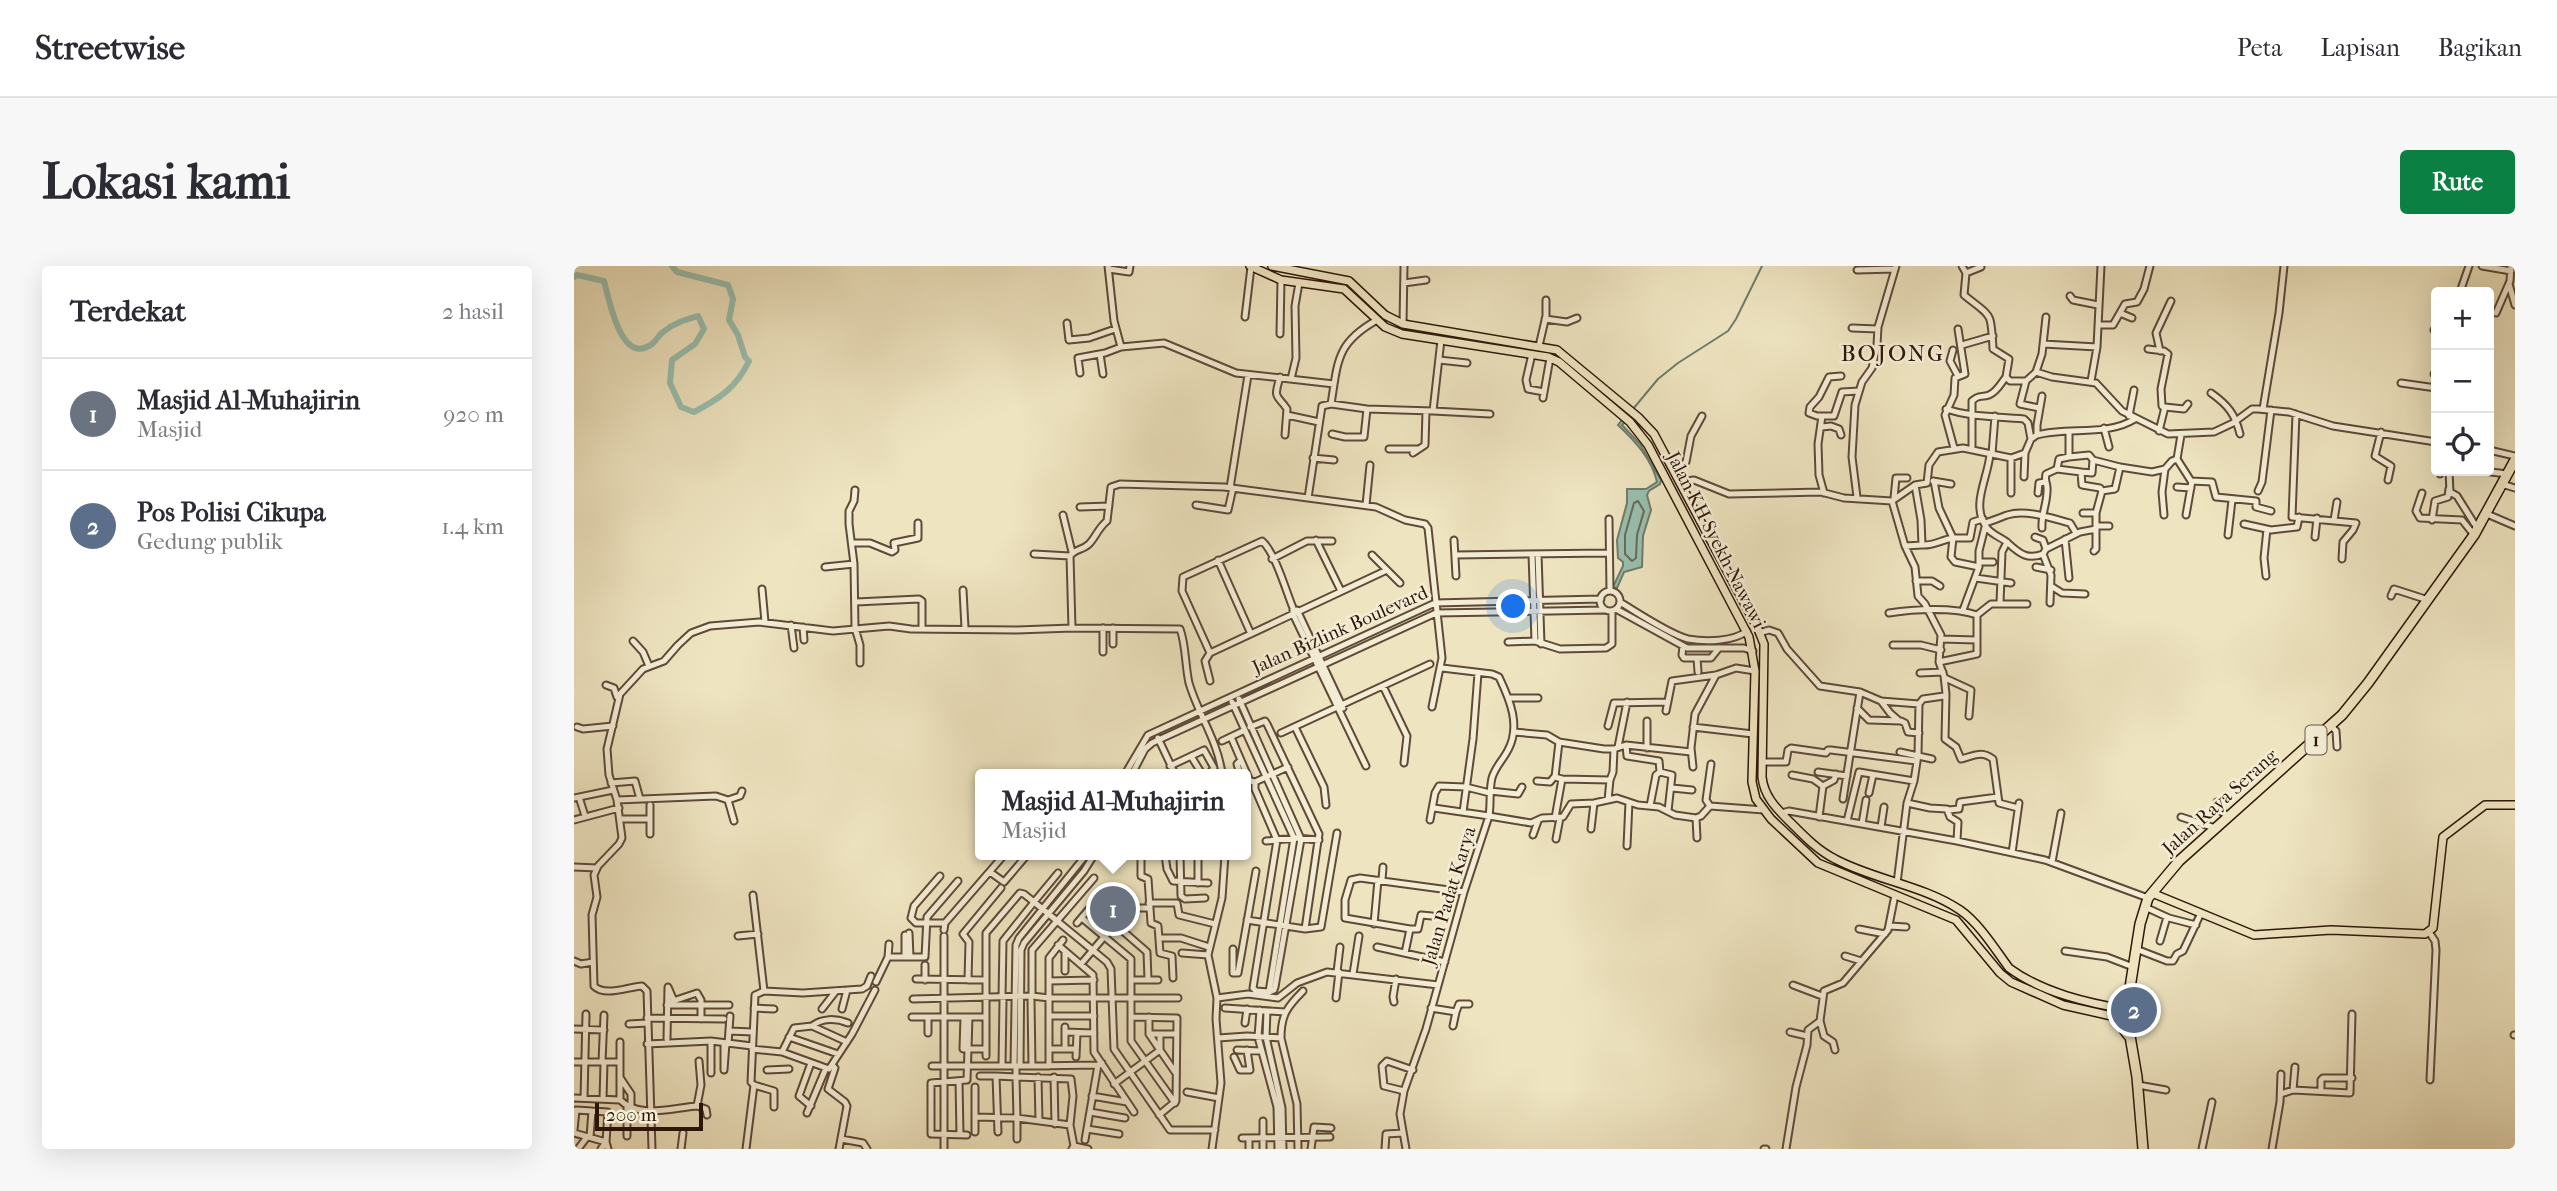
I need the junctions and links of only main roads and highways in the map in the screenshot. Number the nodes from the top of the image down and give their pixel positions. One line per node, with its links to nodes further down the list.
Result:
1 (1250, 266): 4 (main road, Jalan KH Syekh Nawawi)
2 (1272, 266): 3 (main road, Jalan KH Syekh Nawawi)
3 (1306, 269): 4 (main road, Jalan KH Syekh Nawawi)
4 (1463, 339): 8 (main road, Jalan KH Syekh Nawawi); 9 (main road, Jalan KH Syekh Nawawi)
5 (2515, 458): 7 (highway, Jalan Raya Serang / 1)
6 (2515, 804): 7 (main road)
7 (2148, 899): 10 (highway, Jalan Raya Serang / 1)
8 (2018, 975): 9 (main road); 11 (main road, Jalan KH Syekh Nawawi)
9 (2011, 982): 11 (main road, Jalan KH Syekh Nawawi)
10 (2129, 995): 11 (highway); 12 (highway, Jalan Raya Serang / 1)
11 (2115, 1012): 12 (main road); 13 (highway)
12 (2129, 1015): 13 (highway, Jalan Raya Serang / 1)
13 (2130, 1036): 14 (highway, Jalan Raya Serang / 1)
14 (2143, 1149)

